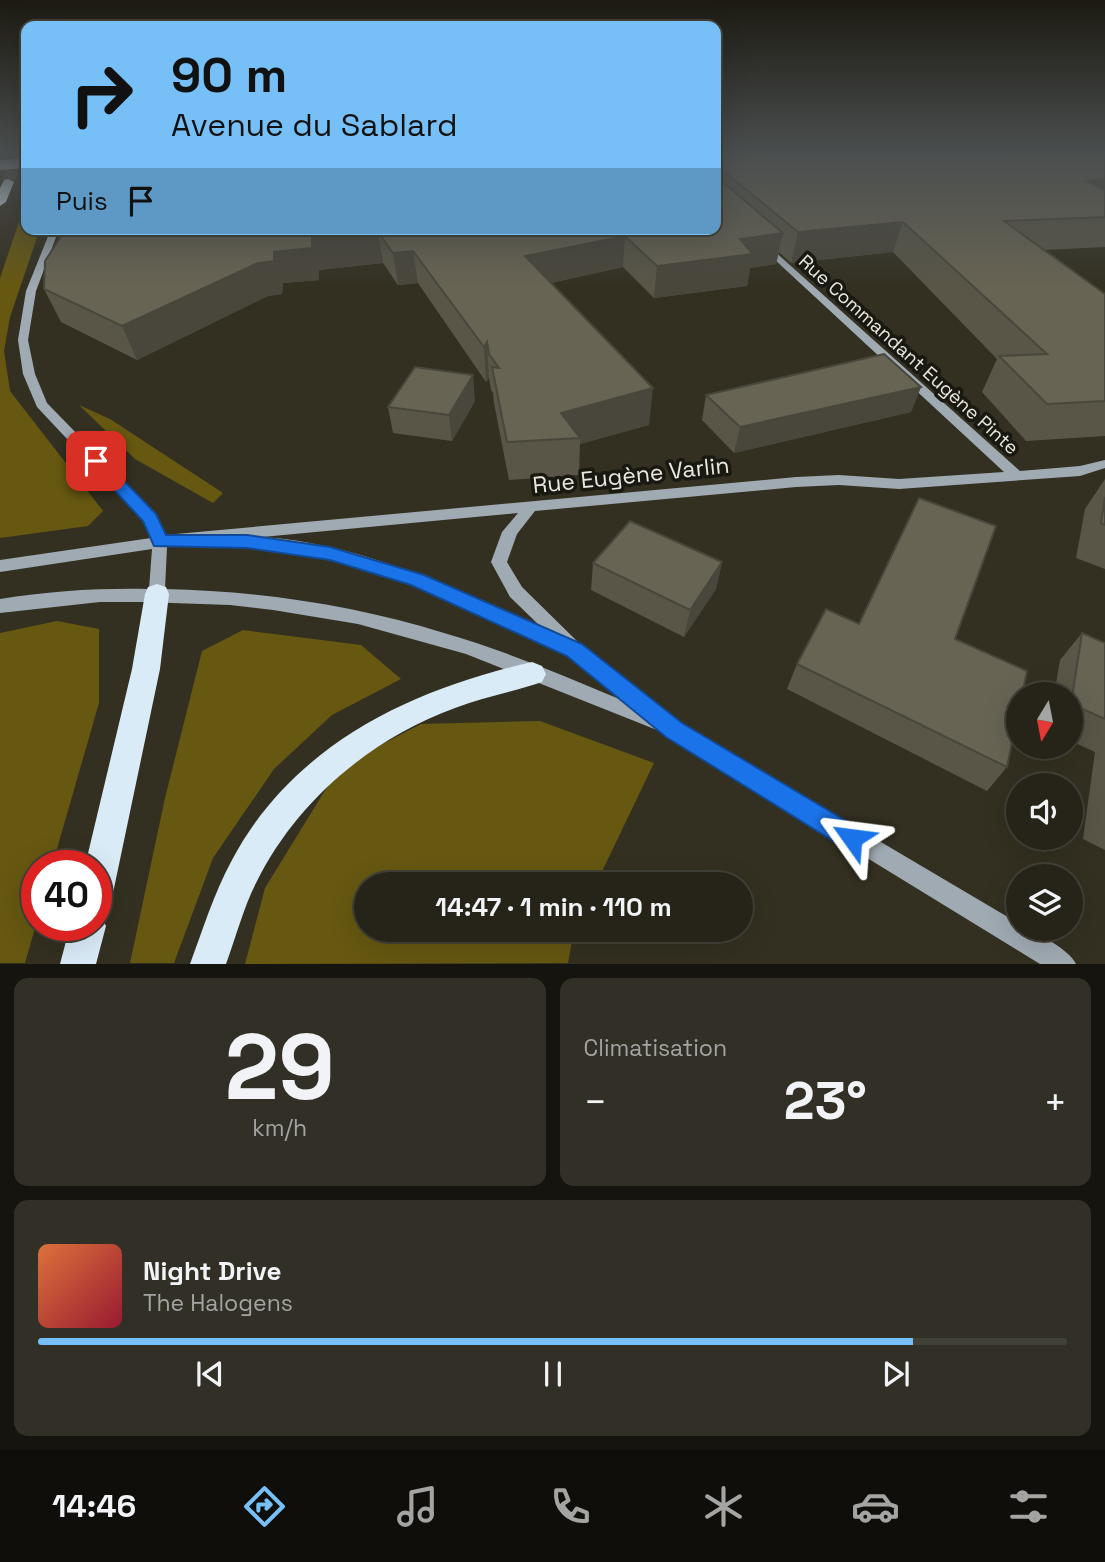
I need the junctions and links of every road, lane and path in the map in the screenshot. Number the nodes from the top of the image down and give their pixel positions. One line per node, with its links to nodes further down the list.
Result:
1 (53, 235): 6 (street)
2 (753, 235): 4 (street, Rue Commandant Eugène Pinte)
3 (1105, 464): 4 (street, Rue Eugène Varlin)
4 (1017, 476): 5 (street, Rue Eugène Varlin)
5 (530, 508): 6 (street, Rue Eugène Varlin); 10 (street)
6 (160, 541): 7 (street); 8 (street); 10 (street)
7 (0, 566)
8 (157, 594): 9 (street); 11 (street); 13 (highway)
9 (0, 606)
10 (575, 650): 12 (street)
11 (532, 674): 12 (street); 16 (highway)
12 (674, 730): 17 (street)
13 (105, 850)
14 (84, 941): 15 (highway)
15 (78, 964)
16 (208, 964)
17 (1064, 964)

